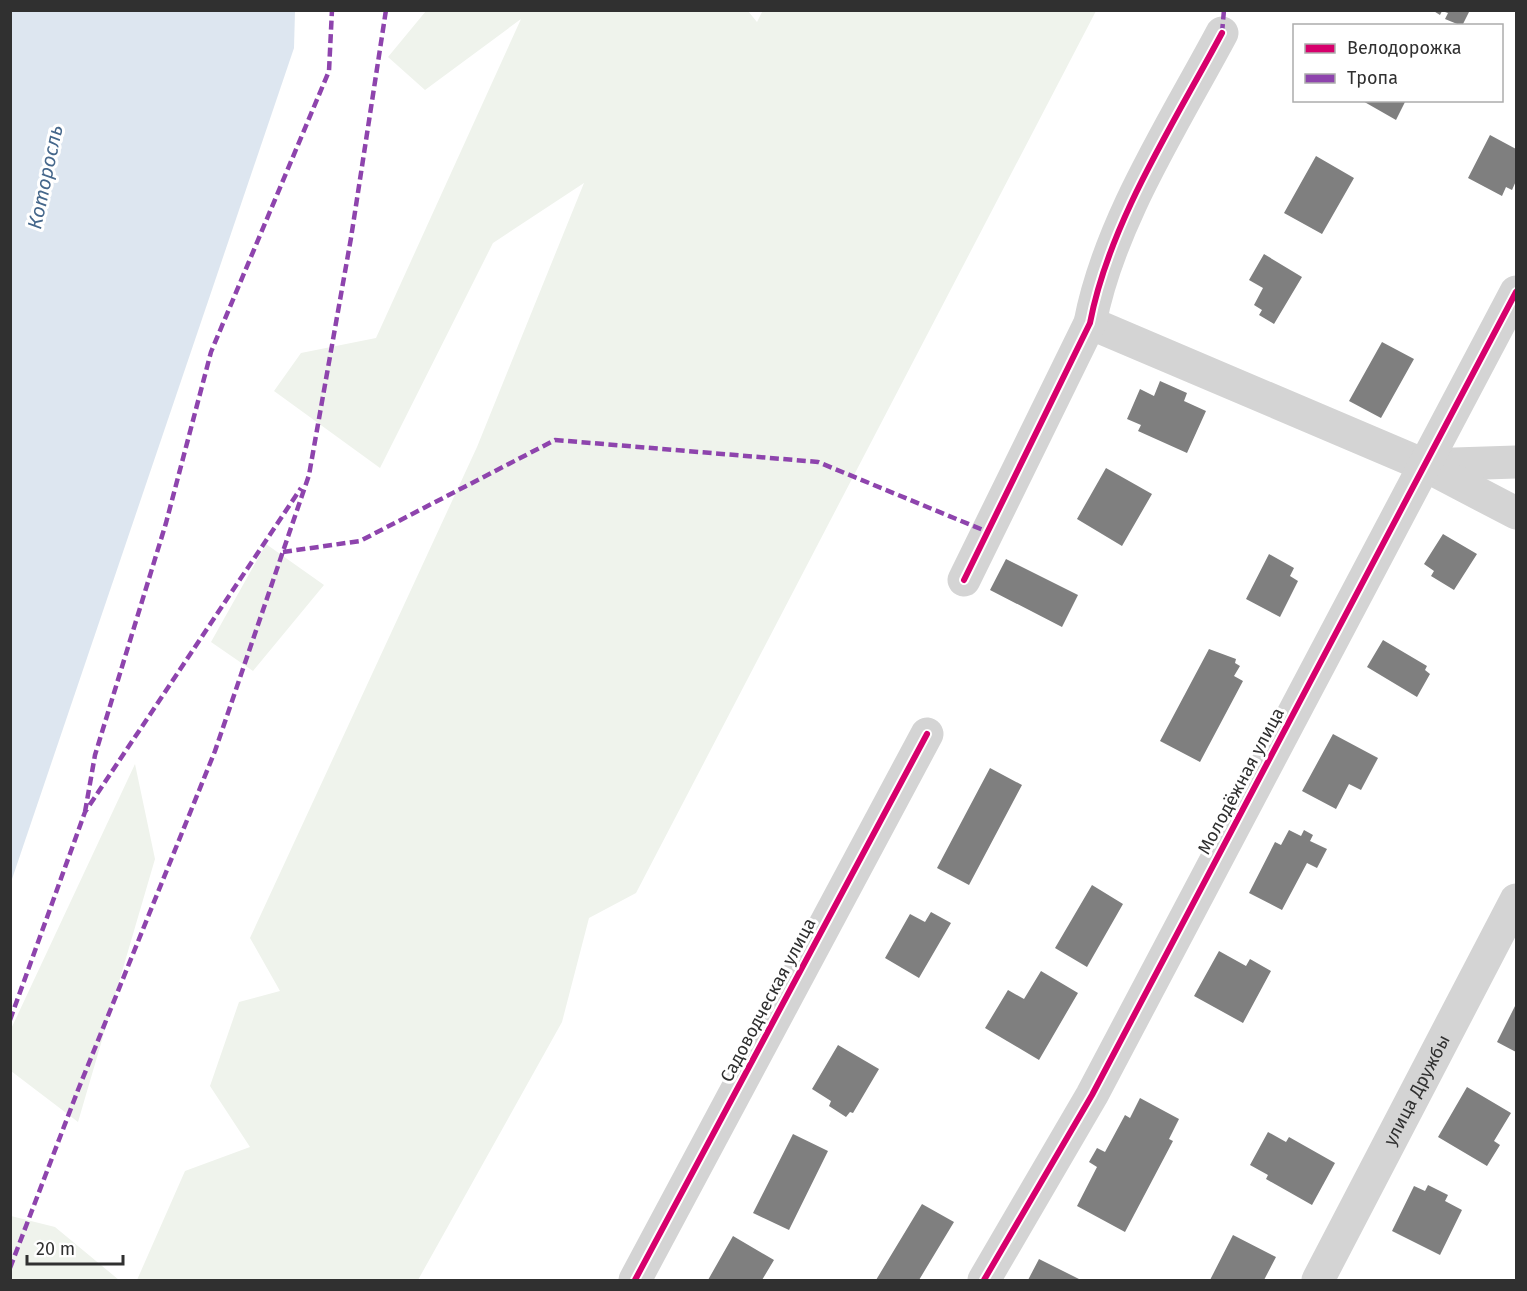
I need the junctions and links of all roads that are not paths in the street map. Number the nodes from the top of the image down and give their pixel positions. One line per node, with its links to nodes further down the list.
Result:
1 (1222, 33): 3 (street)
2 (1516, 292): 5 (street, Молодёжная улица)
3 (1090, 323): 5 (street); 7 (street)
4 (1516, 462): 5 (street)
5 (1424, 465): 6 (street); 11 (street, Молодёжная улица)
6 (1516, 513)
7 (964, 580)
8 (927, 734): 10 (street, Садоводческая улица)
9 (1516, 900): 12 (street, улица Дружбы)
10 (634, 1281)
11 (984, 1281)
12 (1318, 1281)

